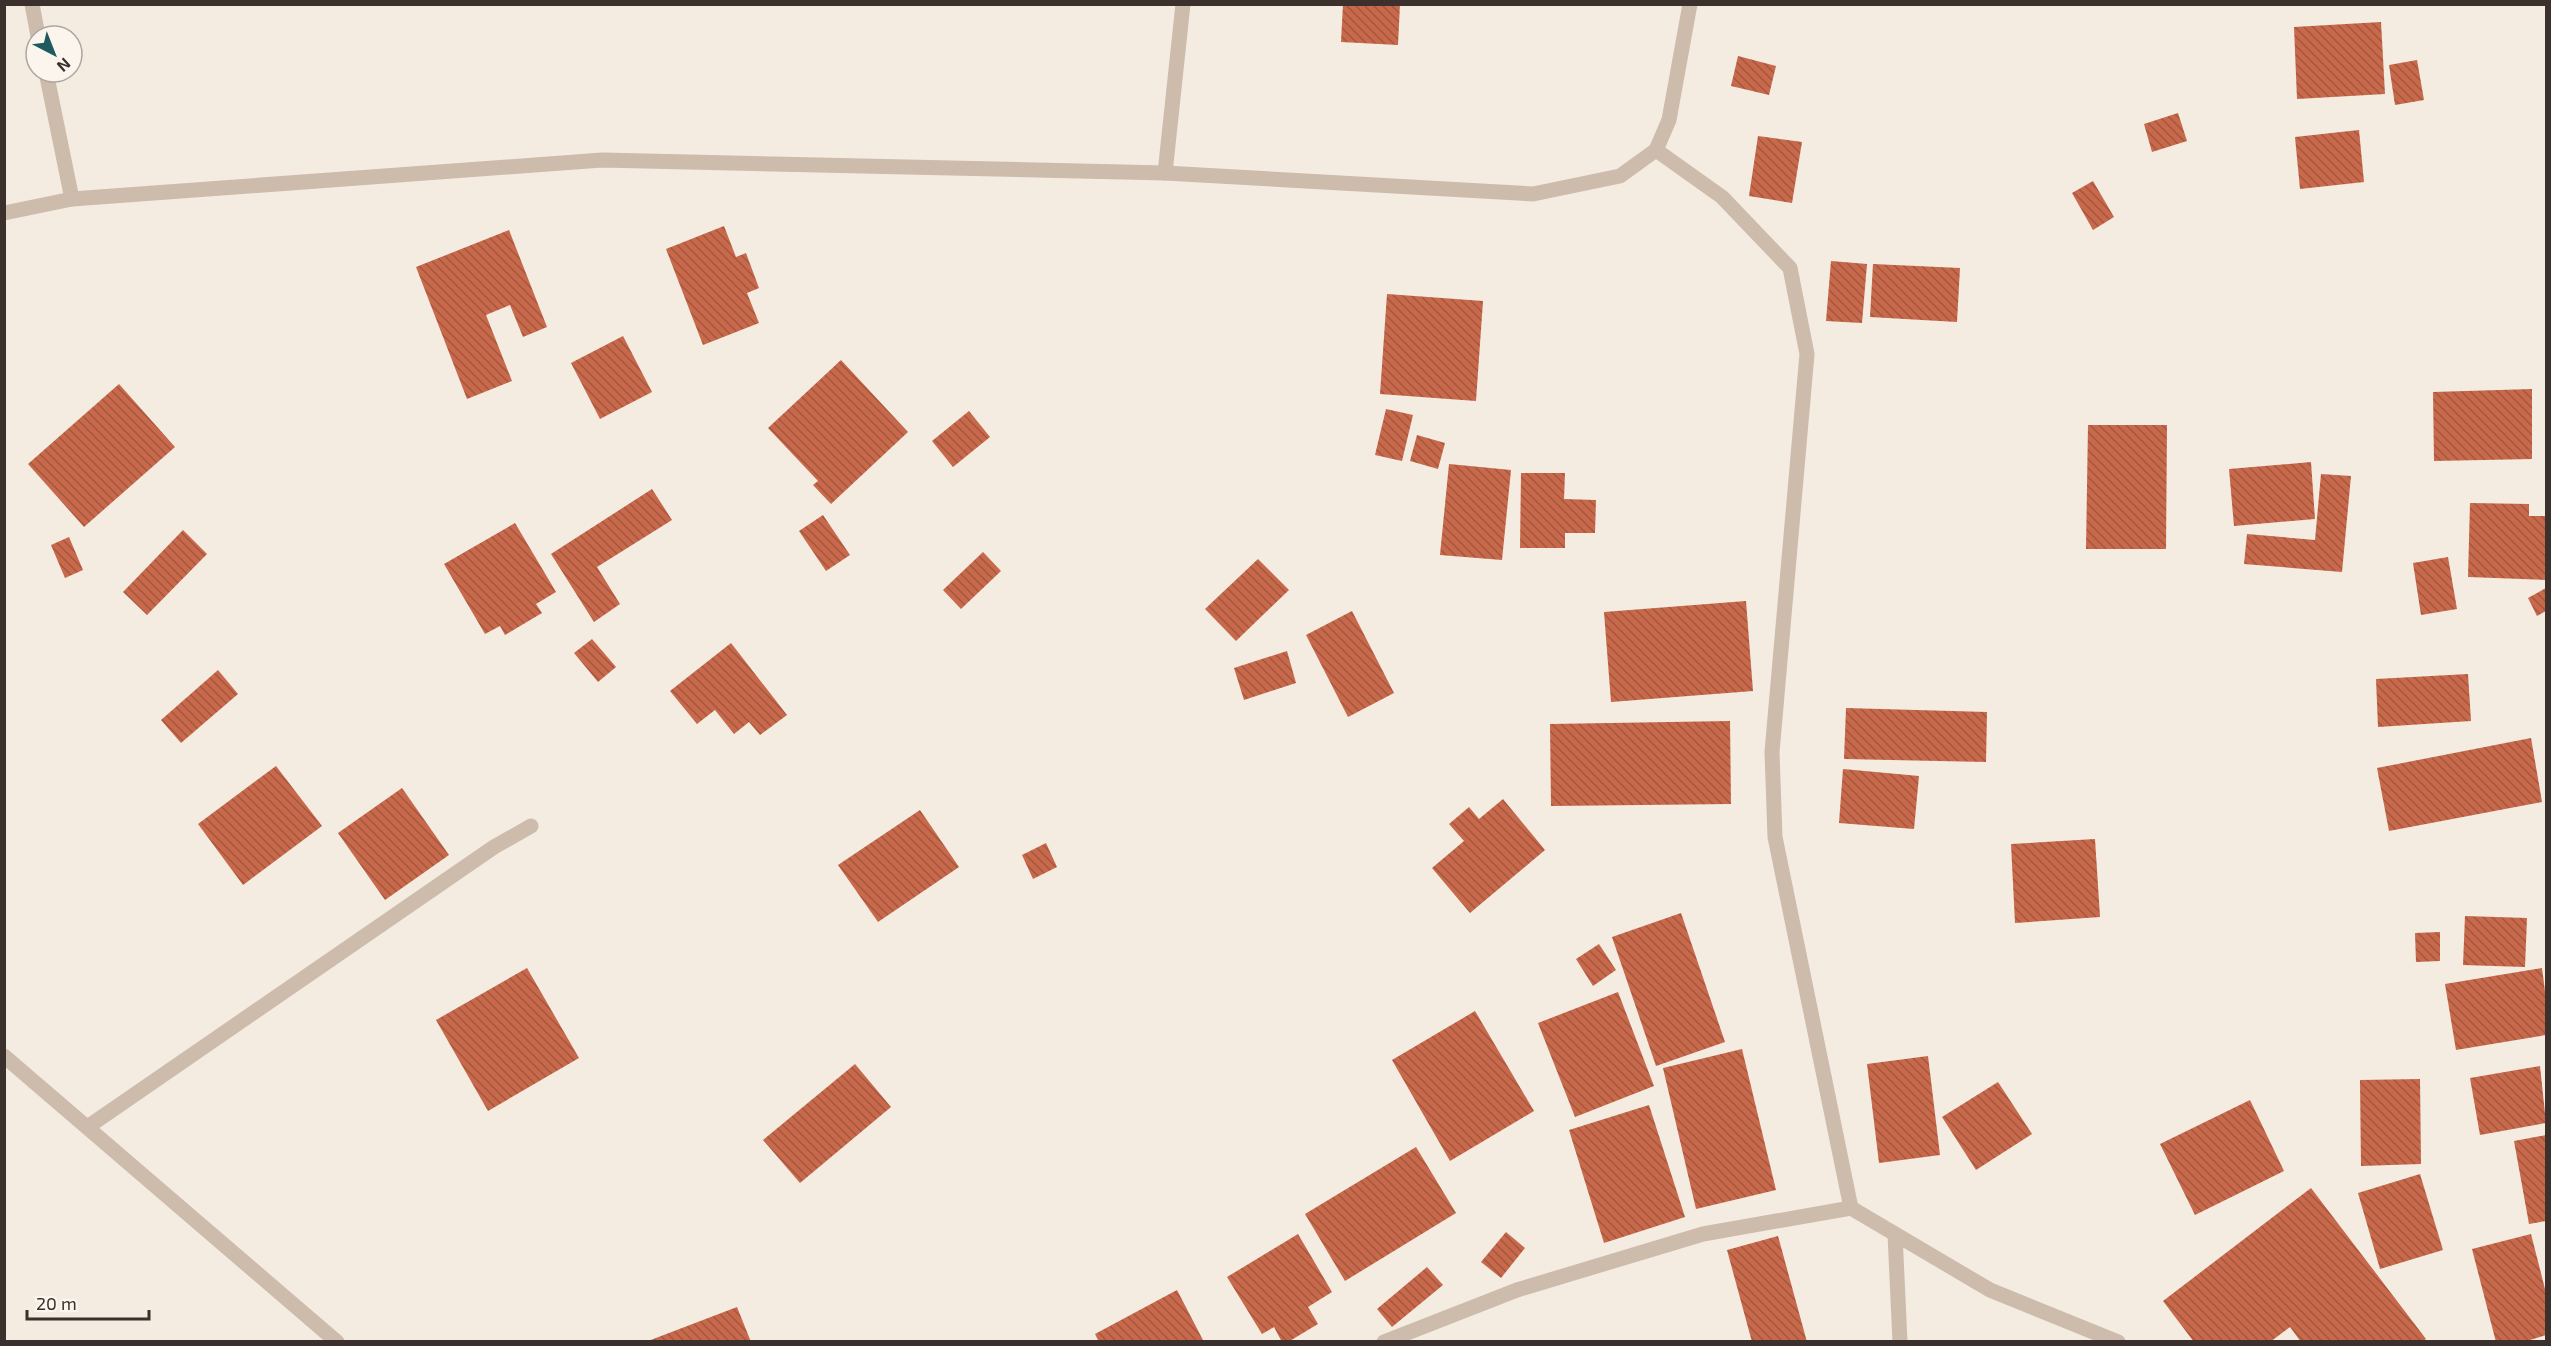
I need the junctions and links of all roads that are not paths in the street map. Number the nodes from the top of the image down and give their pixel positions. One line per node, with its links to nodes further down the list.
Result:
1 (32, 4): 4 (street)
2 (1183, 4): 7 (street)
3 (1690, 4): 6 (street)
4 (36, 24)
5 (48, 84): 8 (street)
6 (1656, 150): 7 (street); 13 (street)
7 (1165, 173): 8 (street)
8 (72, 199): 9 (street)
9 (4, 213)
10 (531, 826): 12 (street)
11 (4, 1056): 12 (street)
12 (88, 1126): 15 (street)
13 (1851, 1208): 14 (street); 16 (street)
14 (1895, 1234): 17 (street); 18 (street)
15 (337, 1341)
16 (1384, 1341)
17 (1900, 1341)
18 (2118, 1341)

